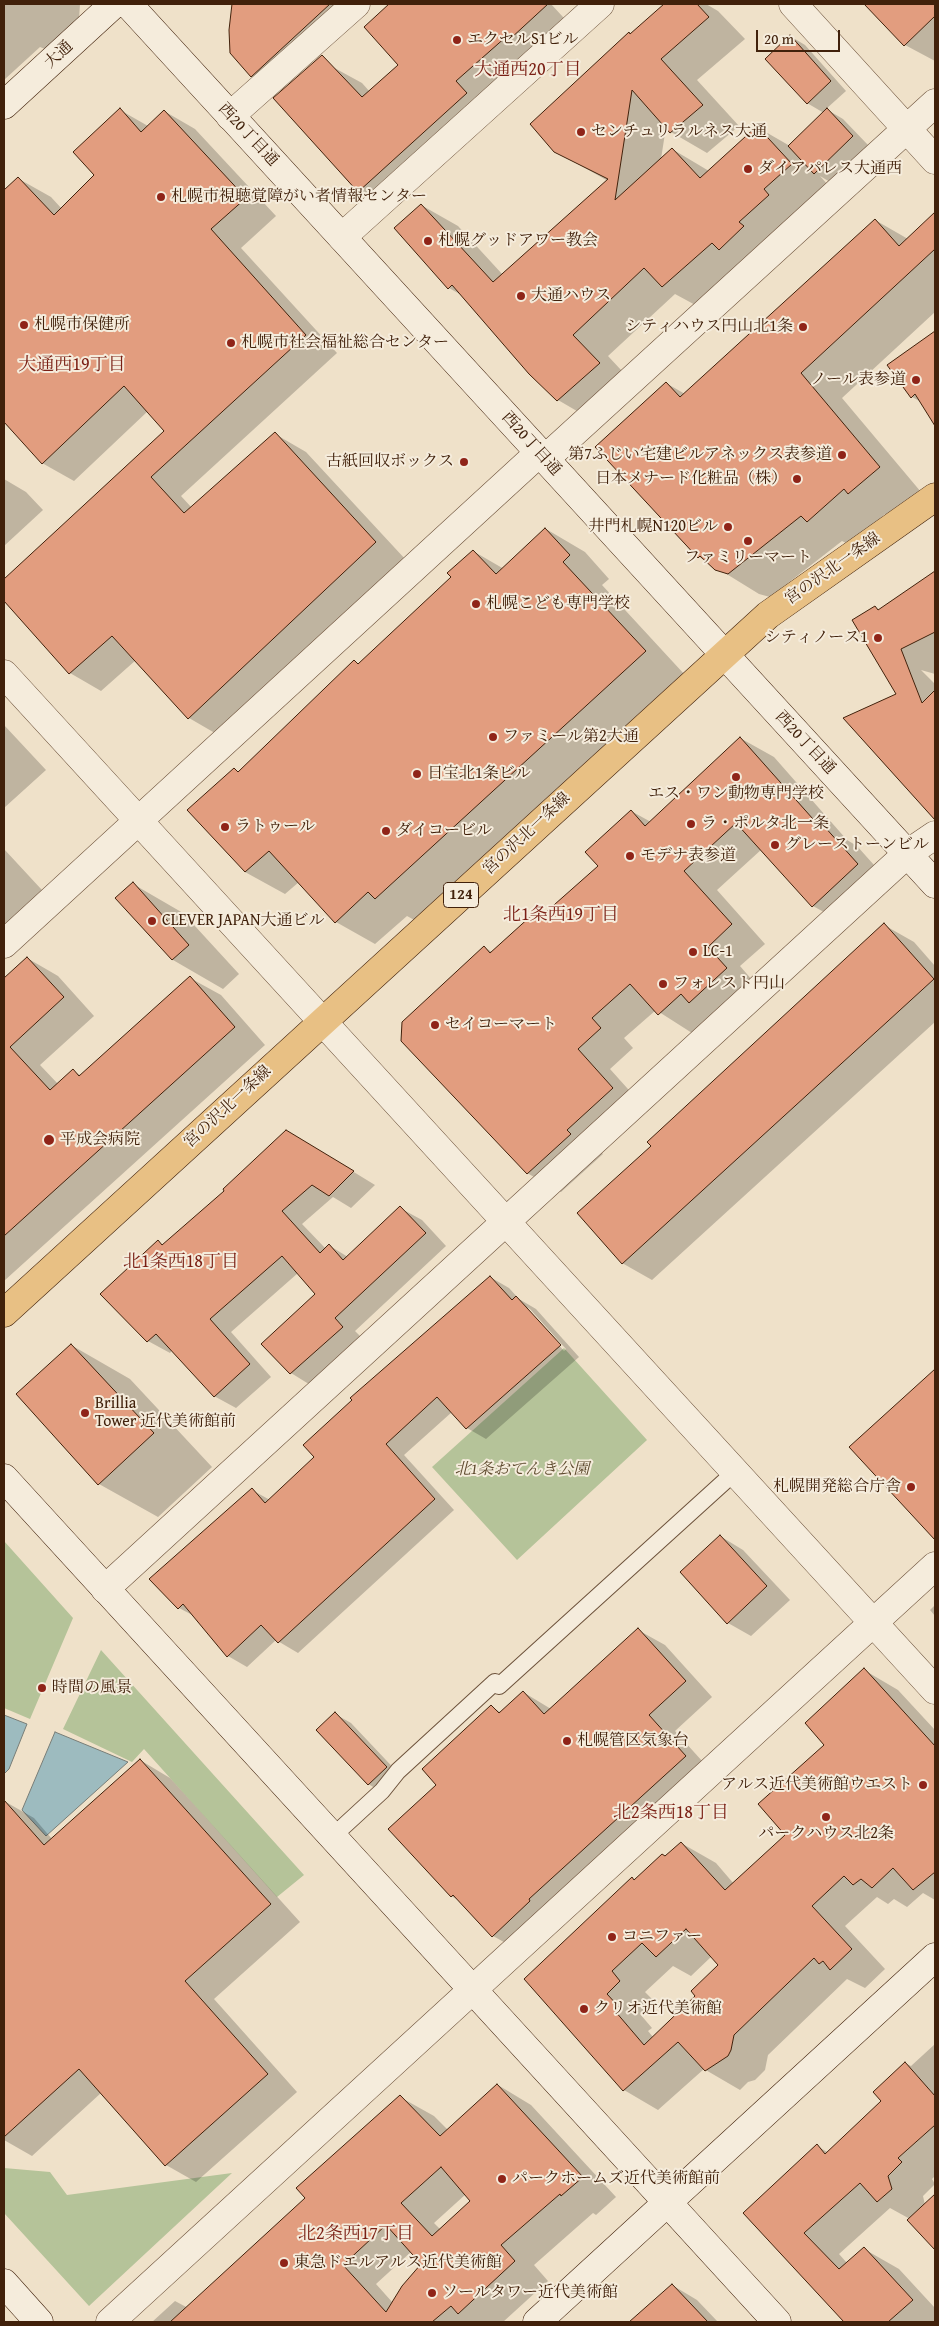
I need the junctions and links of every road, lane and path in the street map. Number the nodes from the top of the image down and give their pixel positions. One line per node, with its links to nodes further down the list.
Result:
1 (114, 4): 7 (street, 大通)
2 (128, 4): 8 (street, 西20丁目通)
3 (356, 4): 8 (street)
4 (600, 4): 11 (street)
5 (792, 4): 9 (street)
6 (935, 102): 9 (street)
7 (4, 106)
8 (230, 116): 11 (street, 西20丁目通)
9 (907, 129): 10 (street); 12 (street)
10 (935, 160)
11 (342, 237): 12 (street, 西20丁目通)
12 (542, 456): 14 (street, 西20丁目通); 16 (street)
13 (935, 498): 14 (main road, 宮の沢北一条線 / 124)
14 (724, 654): 18 (street, 西20丁目通); 21 (main road, 宮の沢北一条線 / 124)
15 (4, 674): 16 (street)
16 (138, 820): 20 (street); 21 (street)
17 (935, 835): 18 (street)
18 (907, 854): 19 (street, 西20丁目通); 22 (street)
19 (935, 884)
20 (4, 944)
21 (322, 1021): 22 (street); 23 (main road, 宮の沢北一条線 / 124)
22 (506, 1221): 24 (street); 27 (street)
23 (4, 1313)
24 (735, 1472): 28 (street); 30 (lane)
25 (4, 1478): 27 (street)
26 (935, 1566): 28 (street)
27 (105, 1589): 30 (street)
28 (874, 1623): 29 (street); 32 (street)
29 (935, 1690)
30 (332, 1837): 32 (street)
31 (935, 1957): 33 (street)
32 (473, 1990): 33 (street); 36 (street)
33 (667, 2202): 37 (street); 38 (street)
34 (4, 2283): 35 (street)
35 (39, 2322)
36 (110, 2322)
37 (537, 2322)
38 (777, 2322)

